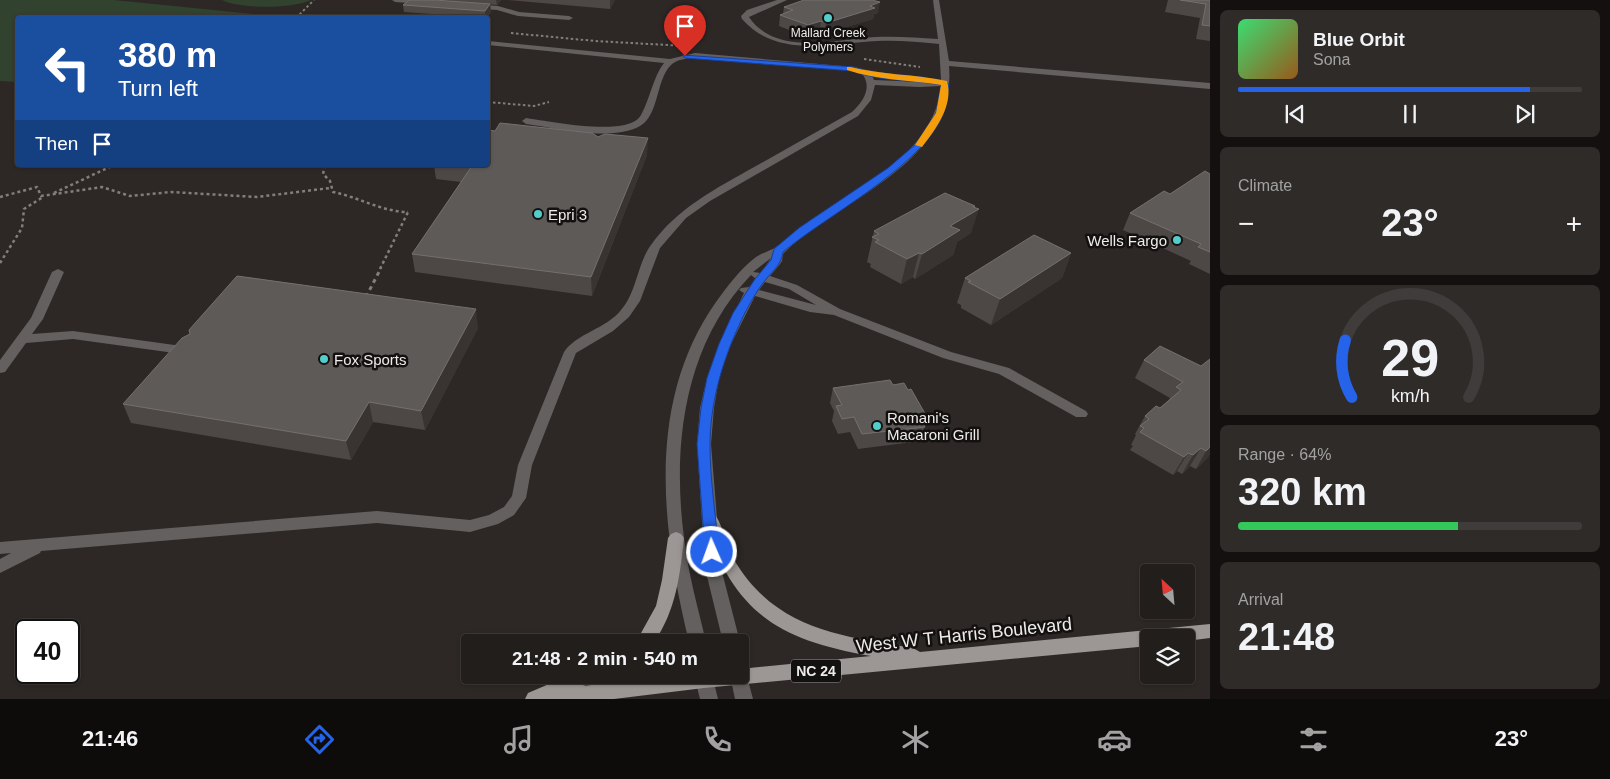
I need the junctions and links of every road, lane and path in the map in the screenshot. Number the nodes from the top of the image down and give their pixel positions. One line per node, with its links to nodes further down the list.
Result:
1 (314, 0): 7 (path)
2 (395, 0): 5 (street)
3 (784, 0): 9 (street)
4 (936, 0): 9 (street)
5 (435, 3)
6 (465, 6): 8 (street)
7 (298, 15)
8 (570, 18)
9 (941, 42): 12 (street)
10 (490, 43): 11 (street)
11 (671, 61): 13 (street); 19 (street)
12 (943, 63): 14 (street); 15 (street)
13 (869, 78): 14 (street); 41 (street)
14 (945, 83): 26 (street)
15 (1210, 86)
16 (490, 102): 17 (path)
17 (549, 102)
18 (526, 122): 19 (street)
19 (609, 130): 20 (street)
20 (603, 143)
21 (110, 167): 24 (path)
22 (325, 167): 23 (path)
23 (330, 188): 24 (path); 33 (path)
24 (46, 196): 25 (path); 27 (path)
25 (0, 197)
26 (778, 251): 29 (street); 30 (street)
27 (0, 263)
28 (58, 272): 35 (street)
29 (747, 272): 30 (street); 31 (street)
30 (762, 277): 32 (street); 34 (street)
31 (734, 286): 32 (street); 40 (street)
32 (751, 292): 34 (street); 39 (street)
33 (363, 302)
34 (836, 312): 38 (street)
35 (23, 340): 36 (street); 37 (street)
36 (190, 351)
37 (0, 369)
38 (1081, 414)
39 (711, 520): 48 (street); 50 (main road)
40 (676, 538): 46 (main road); 47 (street)
41 (52, 544): 42 (street); 43 (street)
42 (0, 548)
43 (0, 566)
44 (1210, 631): 45 (main road, West W T Harris Boulevard / NC 24)
45 (1195, 633)
46 (650, 634)
47 (695, 634)
48 (729, 634)
49 (1140, 639): 50 (main road, West W T Harris Boulevard / NC 24)
50 (928, 659): 51 (main road, West W T Harris Boulevard / NC 24)
51 (749, 675)
52 (569, 684): 56 (main road)
53 (659, 684): 57 (main road, West W T Harris Boulevard / NC 24)
54 (705, 684): 58 (street)
55 (741, 684): 59 (street)
56 (534, 699)
57 (546, 699)
58 (709, 699)
59 (744, 699)

